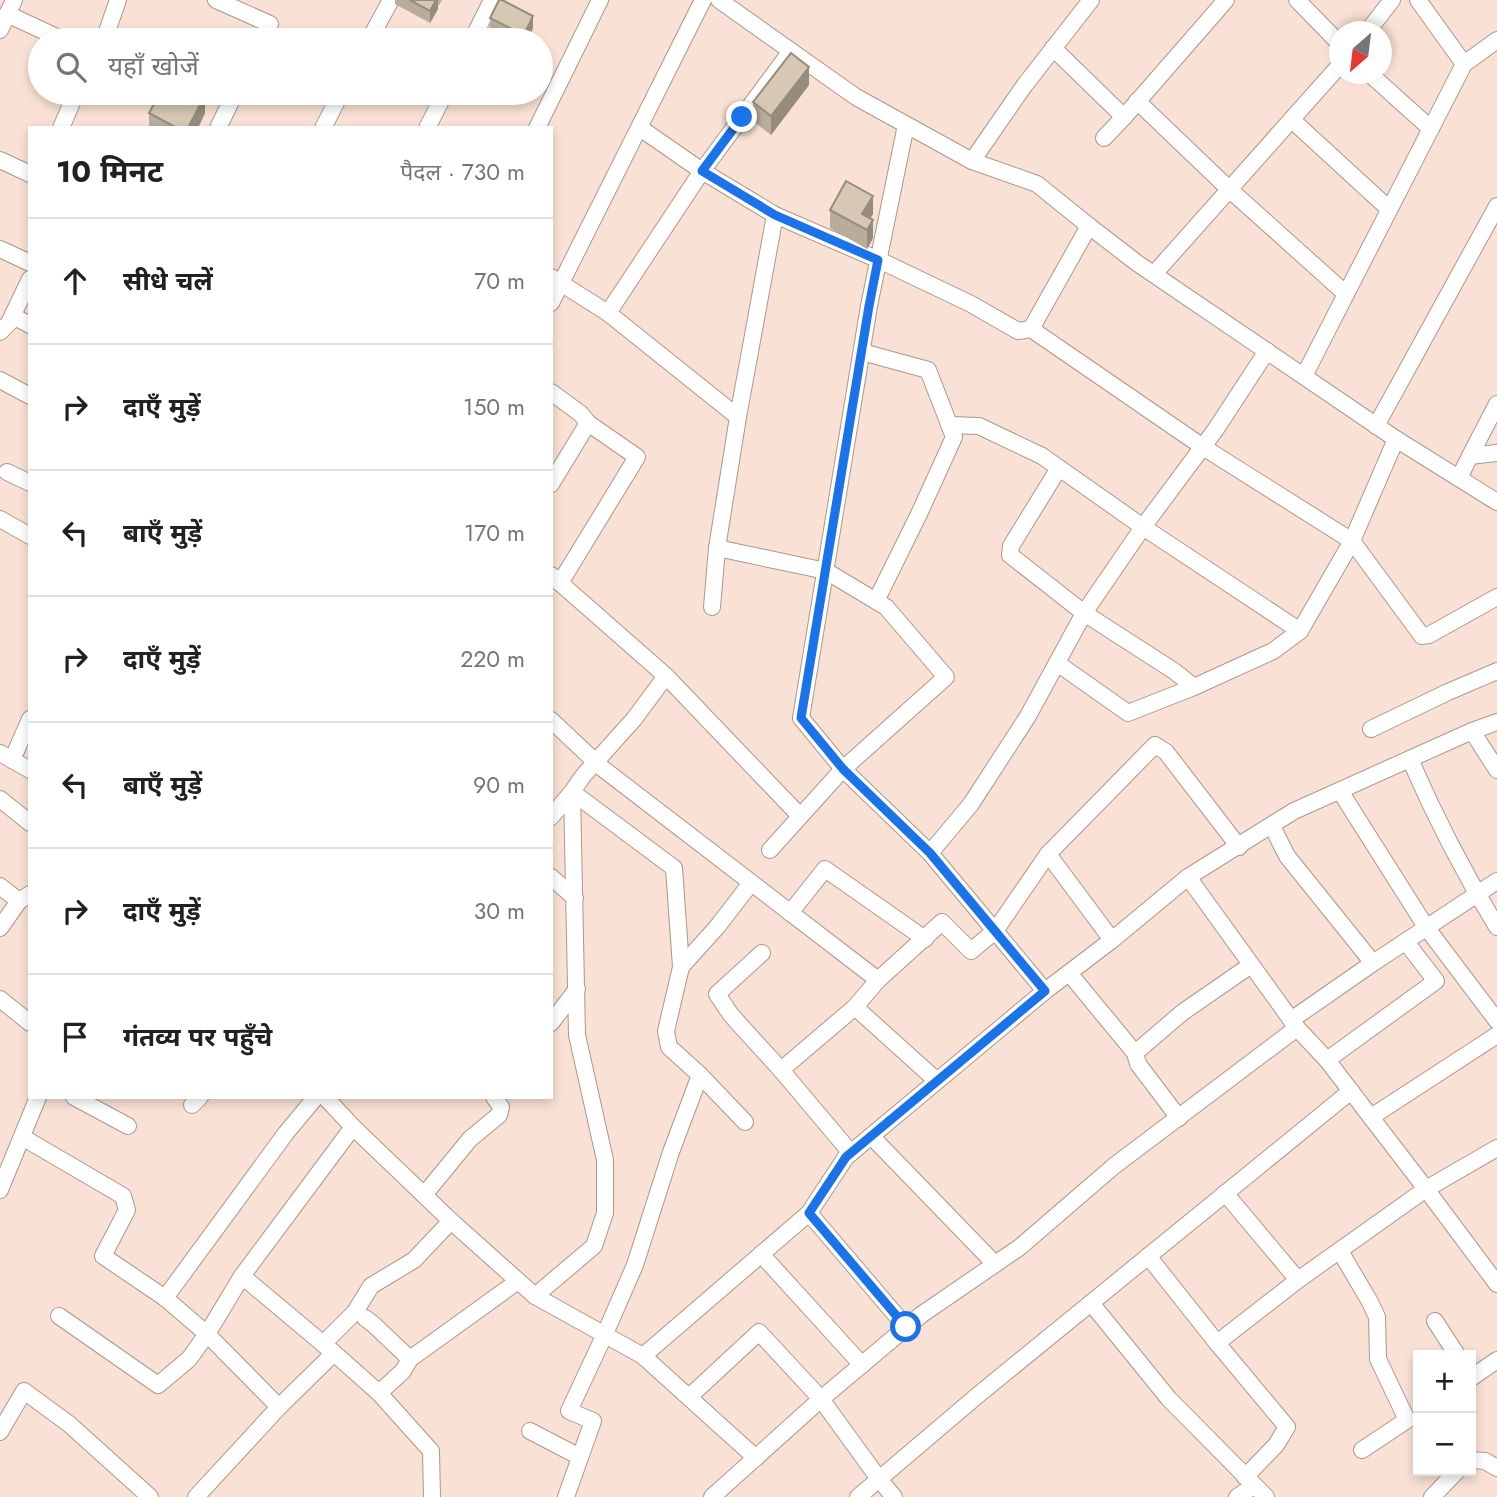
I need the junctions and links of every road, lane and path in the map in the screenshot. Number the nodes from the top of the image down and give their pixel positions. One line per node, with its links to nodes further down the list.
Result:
1 (117, 0): 16 (street)
2 (216, 0): 17 (street)
3 (391, 0): 18 (street)
4 (492, 0): 19 (street)
5 (600, 0): 28 (street)
6 (703, 0): 43 (street)
7 (719, 0): 24 (street)
8 (1091, 0): 23 (street)
9 (1226, 0): 29 (street)
10 (1297, 0): 21 (street)
11 (1392, 0): 14 (street)
12 (1419, 0): 25 (street)
13 (10, 7): 15 (street); 20 (street)
14 (1376, 21)
15 (44, 28)
16 (108, 28)
17 (268, 28)
18 (376, 28)
19 (478, 28)
20 (0, 30)
21 (1329, 34)
22 (1497, 40): 25 (street)
23 (1053, 48): 35 (street); 47 (street)
24 (791, 51): 37 (street); 48 (street)
25 (1464, 64): 44 (street)
26 (1329, 77): 36 (street)
27 (1381, 84): 44 (street)
28 (553, 95)
29 (1137, 102): 35 (street); 50 (street)
30 (71, 105): 38 (street)
31 (229, 105): 39 (street)
32 (335, 105): 40 (street)
33 (439, 105): 41 (street)
34 (548, 105): 42 (street)
35 (1124, 117): 45 (street)
36 (1292, 120): 50 (street); 52 (street)
37 (906, 125): 47 (street); 56 (street)
38 (62, 126)
39 (219, 126)
40 (324, 126)
41 (429, 126)
42 (538, 126)
43 (640, 128): 48 (street); 59 (street)
44 (1431, 129): 52 (street)
45 (1104, 138)
46 (0, 160): 49 (street)
47 (972, 161): 54 (street)
48 (702, 171): 53 (street); 62 (street)
49 (28, 173)
50 (1229, 189): 58 (street); 61 (street)
51 (1497, 206): 77 (street)
52 (1389, 209): 61 (street)
53 (775, 215): 56 (street); 74 (street)
54 (1088, 226): 58 (street); 65 (street)
55 (0, 249): 57 (street)
56 (878, 260): 65 (street); 68 (street)
57 (28, 262)
58 (1154, 274): 67 (street)
59 (556, 280): 62 (street)
60 (28, 283): 63 (street)
61 (1346, 294): 69 (street)
62 (608, 313): 74 (street)
63 (13, 316): 64 (street); 66 (street)
64 (28, 324)
65 (1031, 329): 79 (street)
66 (0, 332)
67 (1267, 351): 69 (street); 79 (street)
68 (862, 352): 76 (street); 93 (street)
69 (1304, 376): 77 (street)
70 (0, 380): 72 (street)
71 (553, 393): 75 (street)
72 (28, 395)
73 (1497, 404): 81 (street)
74 (738, 417): 92 (street)
75 (588, 423): 85 (street); 94 (street)
76 (950, 425): 82 (street); 96 (street)
77 (1377, 426): 78 (street)
78 (1396, 439): 84 (street); 91 (street)
79 (1203, 447): 89 (street); 91 (street)
80 (1497, 453): 81 (street)
81 (1470, 456): 84 (street)
82 (1059, 468): 89 (street); 98 (street)
83 (7, 472): 86 (street)
84 (1459, 478): 87 (street)
85 (553, 481)
86 (28, 482)
87 (1497, 502)
88 (0, 520): 90 (street)
89 (1143, 527): 98 (street); 99 (street)
90 (28, 535)
91 (1352, 541): 95 (street); 99 (street)
92 (717, 548): 93 (street); 97 (street)
93 (826, 571): 96 (street); 113 (street)
94 (556, 579): 102 (street)
95 (1497, 597)
96 (876, 601): 113 (street)
97 (712, 607)
98 (1084, 613): 100 (street); 103 (street)
99 (1300, 631): 103 (street)
100 (1057, 663): 103 (street); 124 (street)
101 (1497, 671): 107 (street)
102 (666, 676): 111 (street); 119 (street)
103 (1194, 687)
104 (28, 722): 109 (street)
105 (553, 722): 111 (street)
106 (1497, 722): 108 (street)
107 (1371, 729)
108 (1472, 731): 110 (street); 114 (street)
109 (6, 757): 112 (street)
110 (1410, 759): 115 (street); 131 (street)
111 (596, 762): 116 (street); 129 (street)
112 (28, 769)
113 (843, 769): 119 (street); 124 (street)
114 (1497, 770)
115 (1340, 791): 121 (street); 137 (street)
116 (572, 792): 118 (street); 133 (street); 145 (street)
117 (0, 799): 120 (street)
118 (553, 815)
119 (800, 816): 123 (street)
120 (28, 821)
121 (1272, 825): 122 (street); 143 (street)
122 (1238, 847): 125 (street); 126 (street)
123 (770, 850)
124 (930, 853): 138 (street)
125 (1048, 854): 138 (street); 140 (street)
126 (1188, 877): 140 (street); 144 (street)
127 (553, 879): 133 (street)
128 (1497, 881): 131 (street)
129 (751, 883): 134 (street); 145 (street)
130 (0, 886): 132 (street)
131 (1477, 894): 135 (street); 137 (street)
132 (24, 898): 136 (street)
133 (575, 898): 148 (street)
134 (790, 913): 139 (street); 147 (street)
135 (1497, 927)
136 (0, 928)
137 (1426, 928): 141 (street); 154 (street)
138 (995, 931): 139 (street); 149 (street)
139 (925, 939): 147 (street)
140 (1112, 940): 146 (street)
141 (1406, 942): 143 (street); 158 (street)
142 (762, 953): 159 (street)
143 (1373, 963): 155 (street)
144 (1251, 965): 155 (street); 157 (street)
145 (681, 967): 160 (street)
146 (1069, 973): 149 (street); 157 (street)
147 (878, 980): 151 (street)
148 (577, 989): 152 (street); 194 (street)
149 (1045, 991): 161 (street)
150 (0, 999): 153 (street)
151 (855, 1007): 159 (street); 161 (street)
152 (553, 1020)
153 (28, 1021)
154 (1497, 1021)
155 (1294, 1024): 158 (street); 169 (street)
156 (1497, 1035): 168 (street)
157 (1135, 1054): 169 (street)
158 (1327, 1060): 162 (street)
159 (781, 1070): 176 (street)
160 (701, 1075): 170 (street); 202 (street)
161 (937, 1082): 173 (street)
162 (1351, 1091): 168 (street); 180 (street)
163 (37, 1099): 174 (street)
164 (314, 1099): 195 (street)
165 (327, 1099): 172 (street)
166 (495, 1099): 181 (street)
167 (97, 1102): 171 (street)
168 (1371, 1117): 178 (street)
169 (1178, 1118): 189 (street)
170 (745, 1122)
171 (128, 1126)
172 (353, 1127): 181 (street); 190 (street)
173 (872, 1136): 176 (street); 189 (street)
174 (22, 1137): 177 (street); 195 (street)
175 (1497, 1148): 178 (street)
176 (851, 1153): 182 (street)
177 (5, 1164): 179 (street)
178 (1426, 1189): 184 (street); 188 (street)
179 (0, 1190)
180 (1224, 1193): 187 (street); 191 (street)
181 (424, 1195): 183 (street)
182 (809, 1213): 185 (street); 200 (street)
183 (451, 1221): 192 (street); 204 (street)
184 (1340, 1251): 191 (street); 215 (street)
185 (761, 1254): 206 (street); 209 (street)
186 (1497, 1254): 188 (street)
187 (1148, 1256): 196 (street); 203 (street)
188 (1482, 1263): 193 (street)
189 (995, 1264): 200 (street)
190 (242, 1276): 201 (street); 204 (street)
191 (1297, 1280): 203 (street)
192 (518, 1281): 194 (street); 207 (street)
193 (1497, 1284)
194 (535, 1296): 202 (street)
195 (165, 1298): 201 (street)
196 (1091, 1303): 224 (street); 225 (street)
197 (59, 1316): 201 (street)
198 (365, 1318): 207 (street)
199 (1435, 1321): 205 (street)
200 (906, 1327): 209 (street)
201 (207, 1334): 214 (street)
202 (604, 1336): 206 (street); 219 (street)
203 (1217, 1343): 225 (street)
204 (329, 1349): 211 (street); 214 (street)
205 (1454, 1350)
206 (643, 1356): 212 (street)
207 (410, 1359): 211 (street)
208 (1497, 1360): 210 (street)
209 (862, 1365): 213 (street)
210 (1476, 1374)
211 (379, 1393): 228 (street)
212 (689, 1397): 213 (street); 220 (street)
213 (821, 1399): 220 (street); 224 (street)
214 (279, 1407): 226 (street)
215 (1413, 1416): 218 (street)
216 (530, 1431): 219 (street)
217 (0, 1432): 227 (street)
218 (1362, 1450)
219 (580, 1457): 229 (street)
220 (756, 1458): 230 (street)
221 (1476, 1460): 222 (street)
222 (1497, 1468)
223 (1452, 1476): 234 (street)
224 (878, 1479): 231 (street); 232 (street)
225 (1255, 1487): 233 (street)
226 (202, 1495)
227 (150, 1497)
228 (432, 1497)
229 (566, 1497)
230 (712, 1497)
231 (858, 1497)
232 (894, 1497)
233 (1237, 1497)
234 (1432, 1497)

